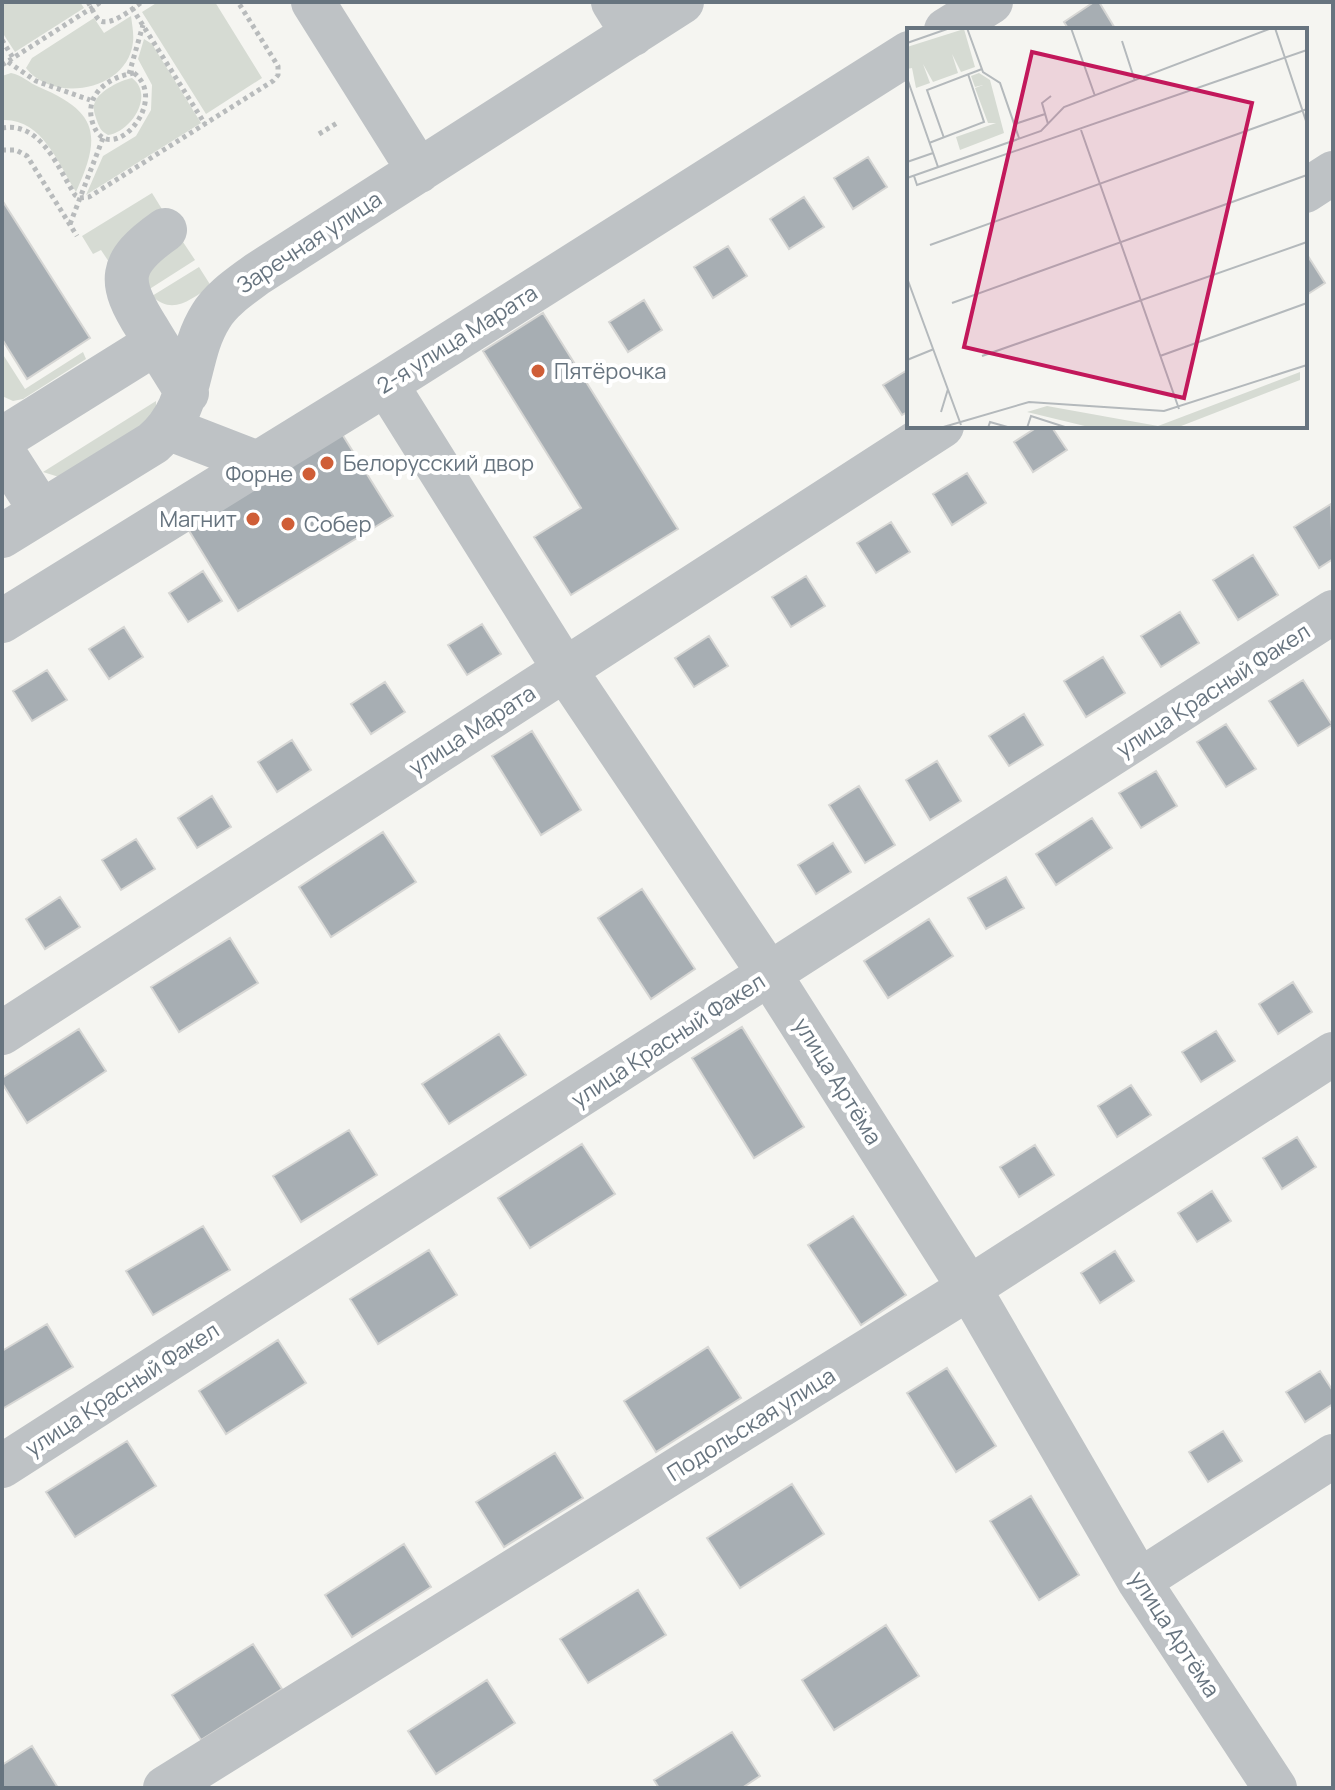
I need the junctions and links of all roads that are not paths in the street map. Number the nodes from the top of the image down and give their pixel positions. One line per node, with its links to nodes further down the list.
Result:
1 (313, 2): 7 (street)
2 (682, 2): 4 (street, Заречная улица)
3 (991, 2): 5 (street)
4 (623, 18): 7 (street, Заречная улица)
5 (949, 28)
6 (907, 54): 12 (street, 2-я улица Марата)
7 (419, 171): 13 (street, Заречная улица)
8 (1333, 173): 9 (street)
9 (1307, 190)
10 (165, 230): 11 (street)
11 (156, 343): 13 (street); 15 (street)
12 (386, 384): 17 (street, 2-я улица Марата); 22 (street, улица Артёма)
13 (178, 411): 17 (street); 18 (street)
14 (939, 428): 22 (street, улица Марата)
15 (2, 439)
16 (2, 450): 18 (street)
17 (258, 463): 21 (street, 2-я улица Марата)
18 (41, 511): 19 (street)
19 (2, 536)
20 (1333, 612): 23 (street, улица Красный Факел)
21 (2, 621)
22 (565, 670): 23 (street, улица Артёма); 24 (street, улица Марата)
23 (770, 975): 26 (street, улица Артёма); 28 (street, улица Красный Факел)
24 (2, 1033)
25 (1333, 1054): 26 (street, Подольская улица)
26 (969, 1288): 29 (street, улица Артёма); 30 (street, Подольская улица)
27 (1333, 1456): 29 (street)
28 (2, 1466)
29 (1139, 1581): 31 (street, улица Артёма)
30 (165, 1788)
31 (1275, 1788)

